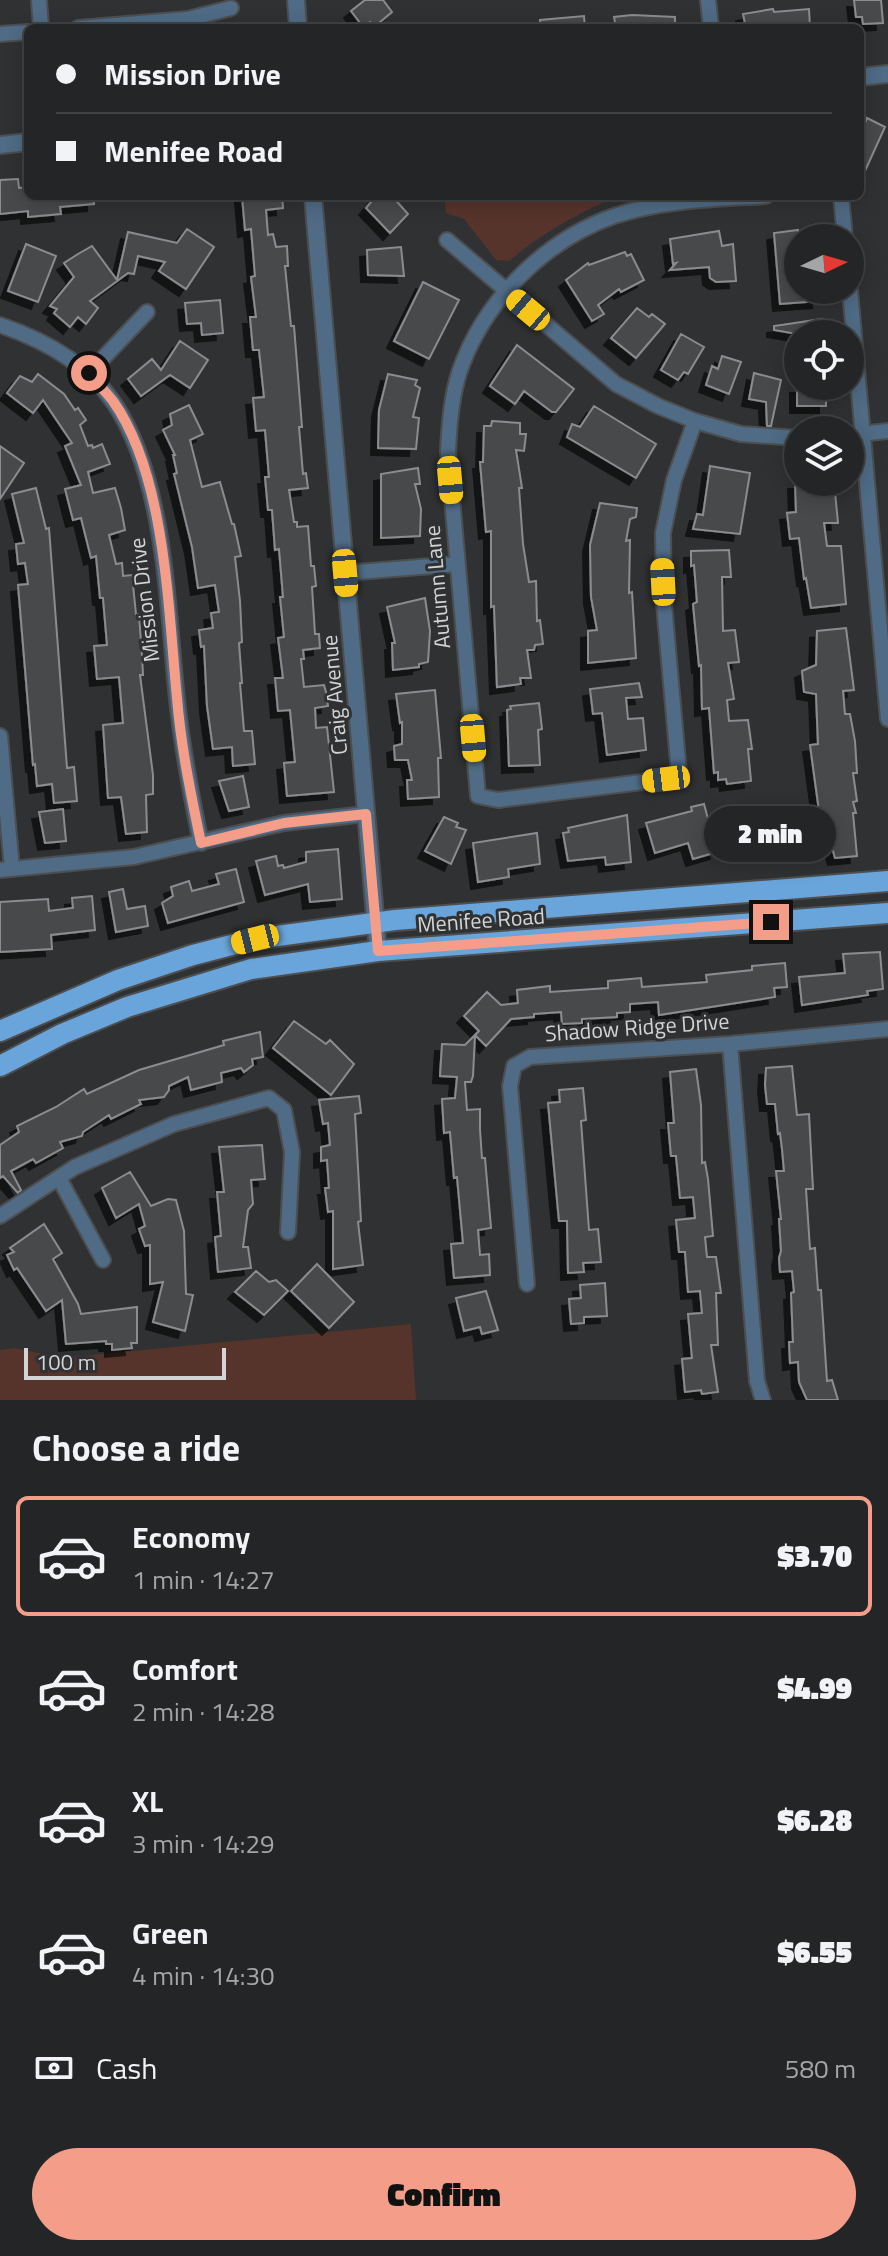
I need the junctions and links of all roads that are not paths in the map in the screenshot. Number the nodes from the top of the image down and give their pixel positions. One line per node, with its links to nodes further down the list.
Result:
1 (39, 0): 5 (street)
2 (296, 0): 7 (street)
3 (708, 0): 8 (street)
4 (231, 8): 6 (street)
5 (41, 24)
6 (127, 24)
7 (298, 24)
8 (711, 24)
9 (24, 32): 10 (street)
10 (0, 34)
11 (888, 74): 12 (street)
12 (864, 77)
13 (24, 142): 14 (street)
14 (0, 145)
15 (313, 200): 32 (street, Craig Avenue)
16 (703, 200): 20 (street, Autumn Lane)
17 (841, 200): 18 (street)
18 (844, 224)
19 (447, 240): 20 (street)
20 (506, 291): 26 (street); 31 (street, Autumn Lane)
21 (851, 304): 25 (street)
22 (147, 312): 24 (street)
23 (0, 325): 24 (street, Mission Drive)
24 (89, 373): 36 (street, Mission Drive)
25 (855, 416)
26 (695, 421): 29 (street); 31 (street, Autumn Lane)
27 (888, 431): 28 (street)
28 (864, 433)
29 (784, 437)
30 (863, 496): 33 (street)
31 (457, 564): 32 (street)
32 (345, 573): 35 (street, Craig Avenue)
33 (888, 719)
34 (0, 736): 37 (street)
35 (366, 814): 36 (street); 40 (street, Craig Avenue)
36 (201, 843): 37 (street)
37 (6, 870)
38 (888, 881): 40 (main road, Menifee Road)
39 (888, 913): 41 (main road, Menifee Road)
40 (376, 922): 41 (street, Craig Avenue); 43 (main road, Menifee Road)
41 (378, 951): 45 (main road, Menifee Road)
42 (888, 1029): 44 (street, Shadow Ridge Drive)
43 (0, 1031)
44 (730, 1044): 50 (street, Shadow Ridge Drive); 51 (street)
45 (0, 1066)
46 (59, 1178): 47 (street); 48 (street); 49 (street)
47 (0, 1216)
48 (288, 1232)
49 (103, 1260)
50 (527, 1284)
51 (763, 1400)

